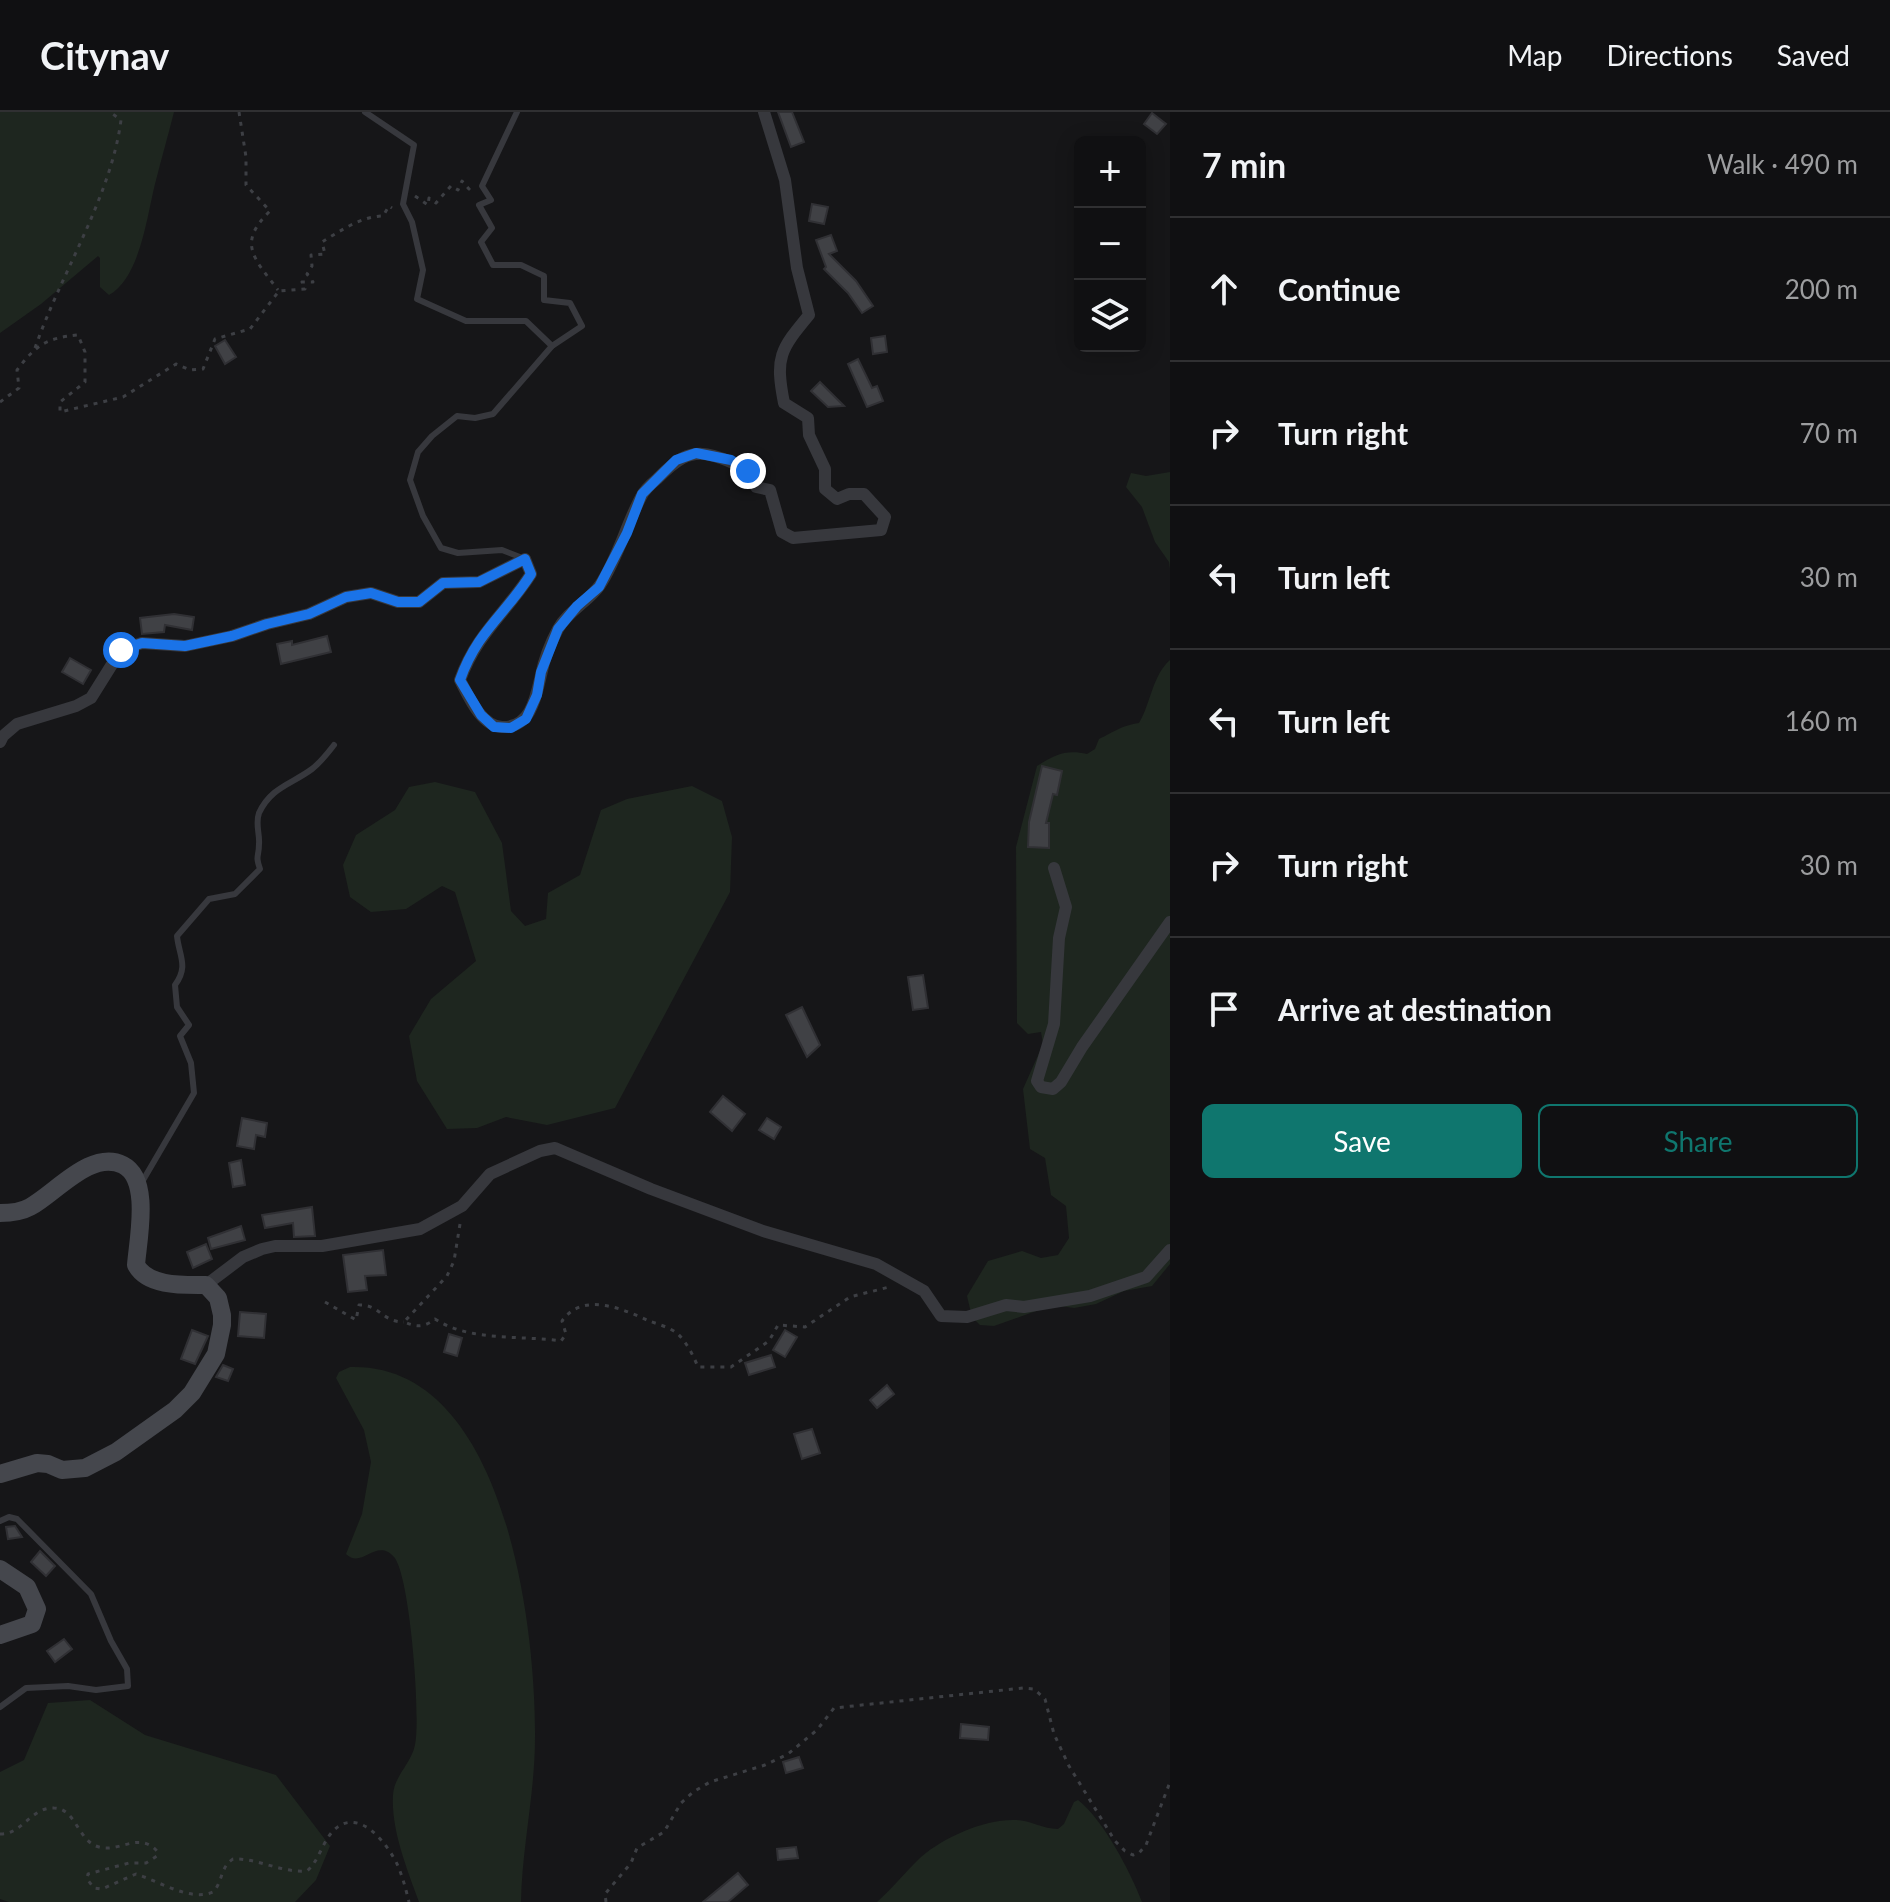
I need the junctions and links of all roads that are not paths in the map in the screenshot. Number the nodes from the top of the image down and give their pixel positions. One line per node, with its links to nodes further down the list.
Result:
1 (365, 112): 4 (lane)
2 (517, 112): 4 (lane)
3 (764, 112): 5 (street)
4 (552, 346): 5 (lane)
5 (525, 559): 6 (street)
6 (0, 742)
7 (334, 745): 10 (lane)
8 (1054, 868): 9 (street)
9 (1170, 922)
10 (140, 1185): 11 (main road); 13 (main road)
11 (0, 1213)
12 (1170, 1250): 13 (street)
13 (206, 1285): 14 (main road)
14 (0, 1474)
15 (0, 1521): 18 (lane)
16 (0, 1569): 17 (main road)
17 (0, 1635)
18 (0, 1707)

